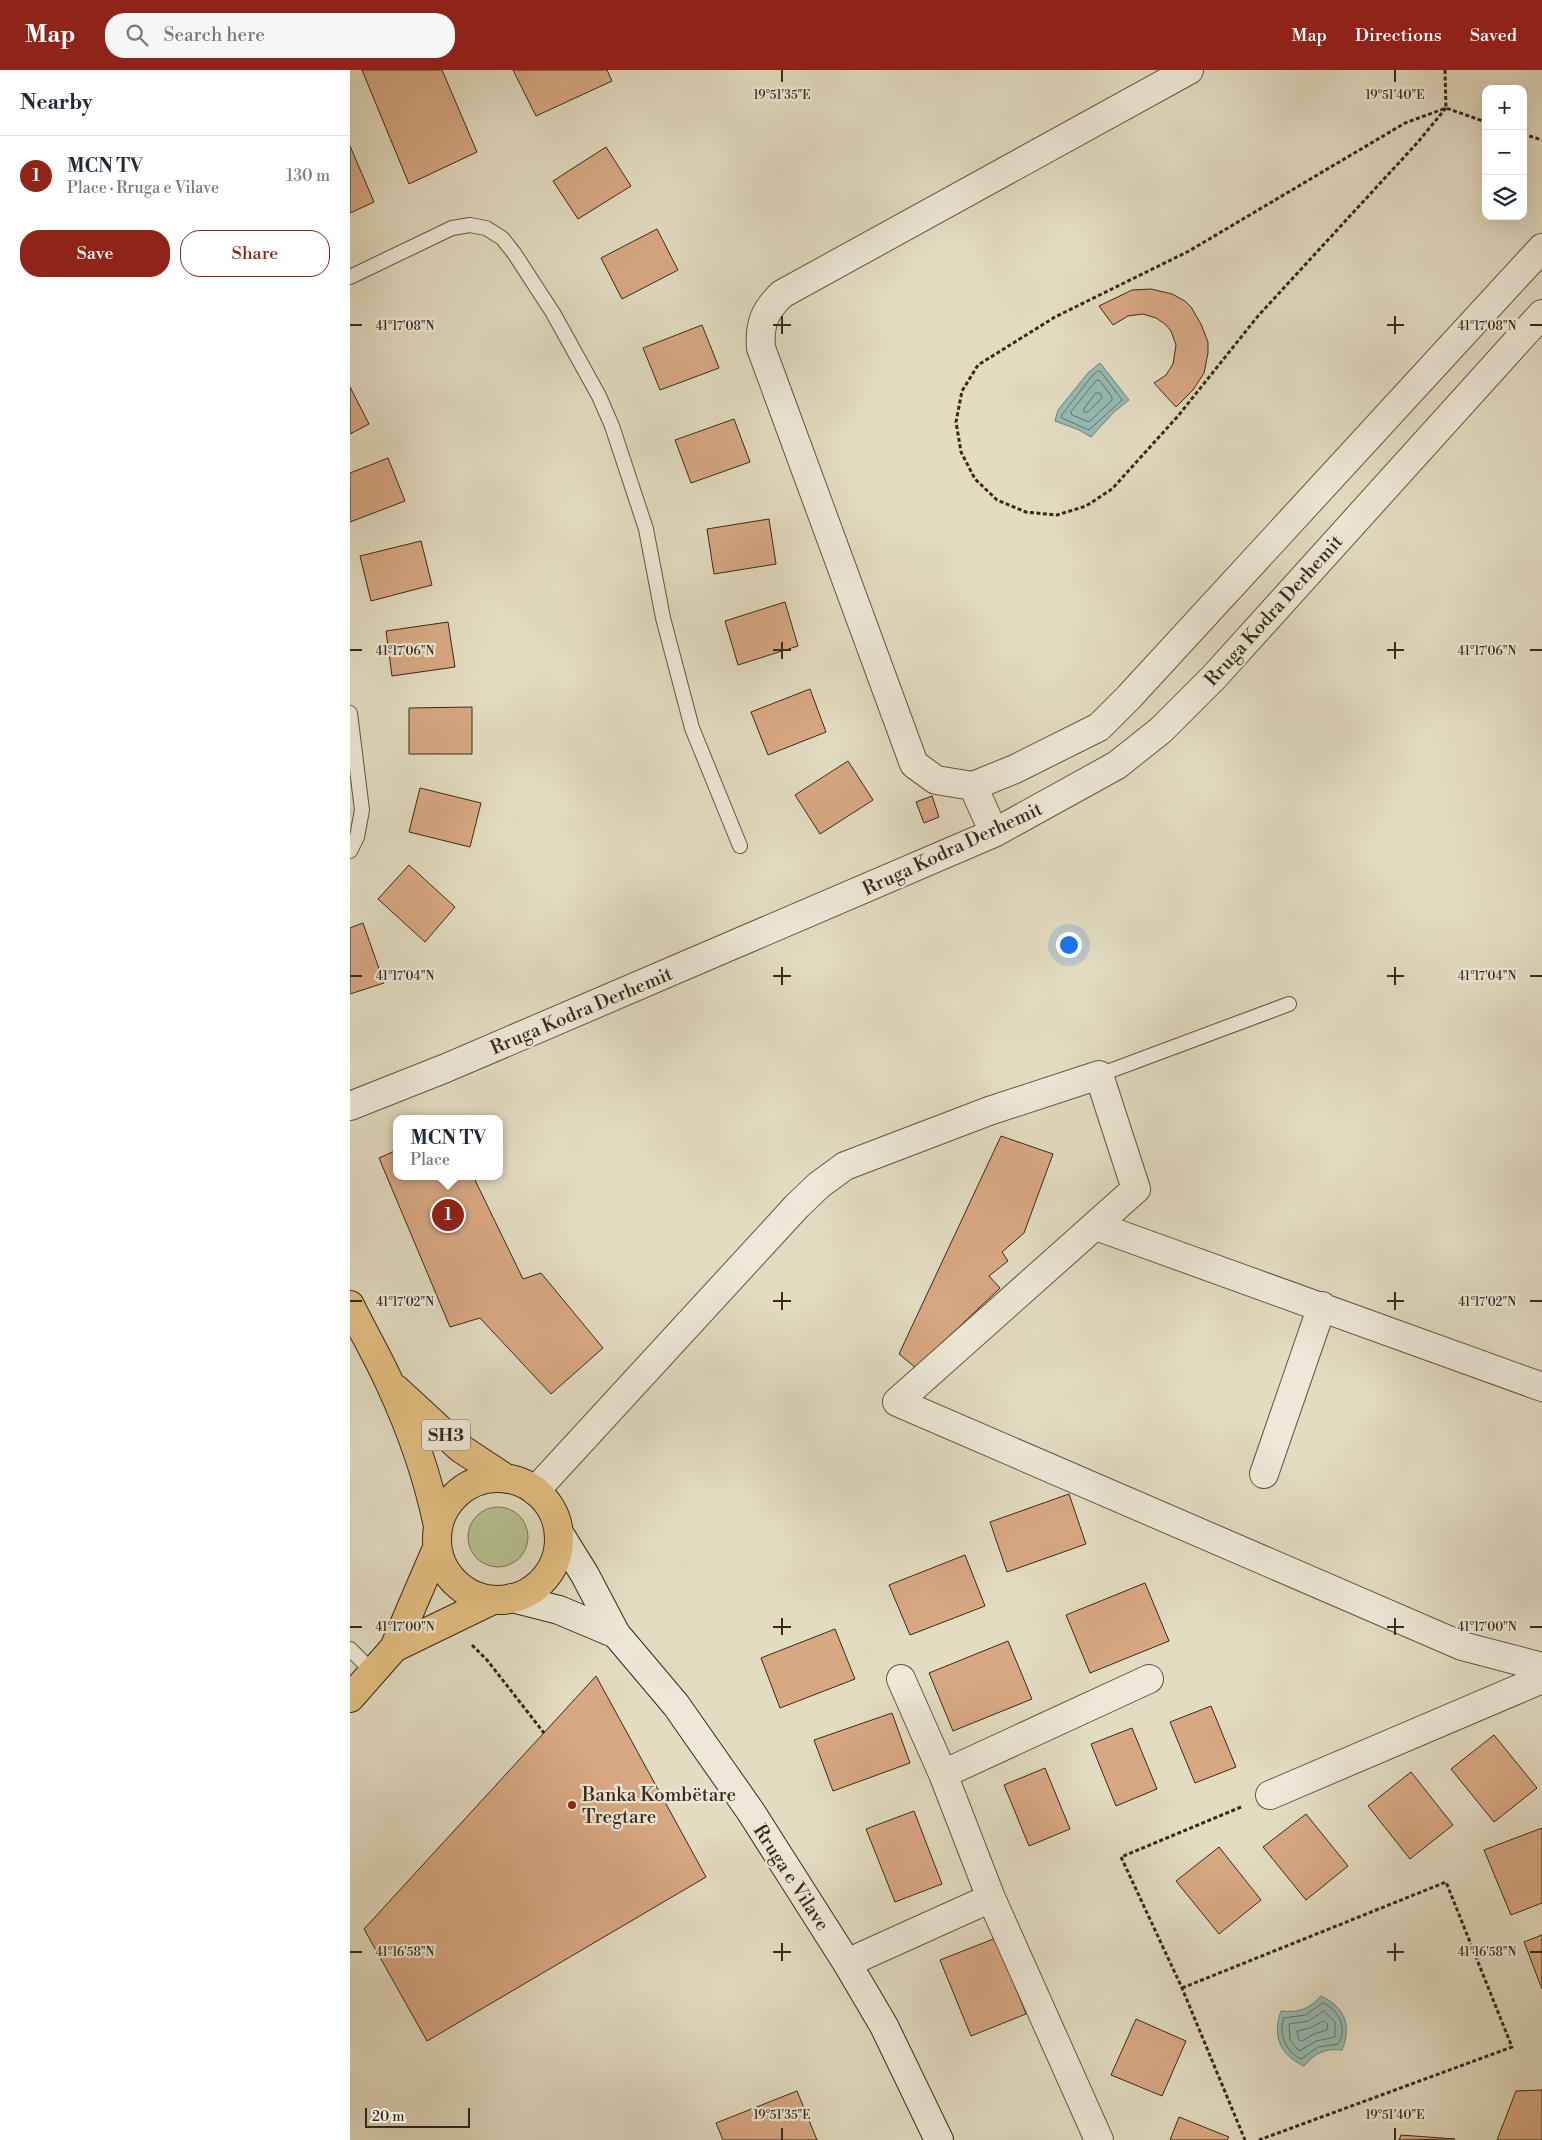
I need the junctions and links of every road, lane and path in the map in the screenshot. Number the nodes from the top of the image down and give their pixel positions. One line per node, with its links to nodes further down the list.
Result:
1 (1189, 70): 11 (street)
2 (1445, 70): 3 (path)
3 (1446, 108): 3 (path); 4 (path)
4 (1482, 121)
5 (1527, 135): 6 (path)
6 (1542, 140)
7 (1542, 248): 11 (street)
8 (350, 277): 13 (lane)
9 (1542, 314): 12 (street, Rruga Kodra Derhemit)
10 (350, 713): 14 (lane)
11 (973, 786): 12 (street)
12 (994, 833): 17 (street, Rruga Kodra Derhemit)
13 (740, 846)
14 (350, 851)
15 (1289, 1004): 16 (lane)
16 (1099, 1075): 18 (street); 25 (street)
17 (350, 1106)
18 (1096, 1226): 20 (street); 33 (street)
19 (350, 1305): 21 (main road, SH3)
20 (1322, 1306): 22 (street); 23 (street)
21 (390, 1384): 24 (main road, SH3); 27 (main road, SH3)
22 (1542, 1387)
23 (1264, 1474)
24 (507, 1478): 25 (main road); 27 (main road)
25 (535, 1491): 26 (main road)
26 (559, 1533): 28 (main road); 29 (street, Rruga e Vilave)
27 (438, 1537): 28 (main road); 30 (main road)
28 (502, 1599): 29 (street, Rruga e Vilave); 30 (main road)
29 (616, 1634): 43 (street, Rruga e Vilave)
30 (394, 1648): 34 (main road)
31 (350, 1649): 34 (lane)
32 (487, 1660): 39 (path)
33 (1542, 1667)
34 (373, 1672): 38 (main road)
35 (1542, 1678): 41 (street)
36 (901, 1679): 40 (street)
37 (1149, 1679): 40 (street)
38 (350, 1698)
39 (544, 1733)
40 (943, 1774): 42 (street)
41 (1270, 1795): 44 (path)
42 (992, 1898): 43 (street); 46 (street)
43 (848, 1963): 45 (street, Rruga e Vilave)
44 (1182, 1988): 47 (path); 48 (path)
45 (939, 2140)
46 (1098, 2140)
47 (1246, 2140)
48 (1259, 2140)

